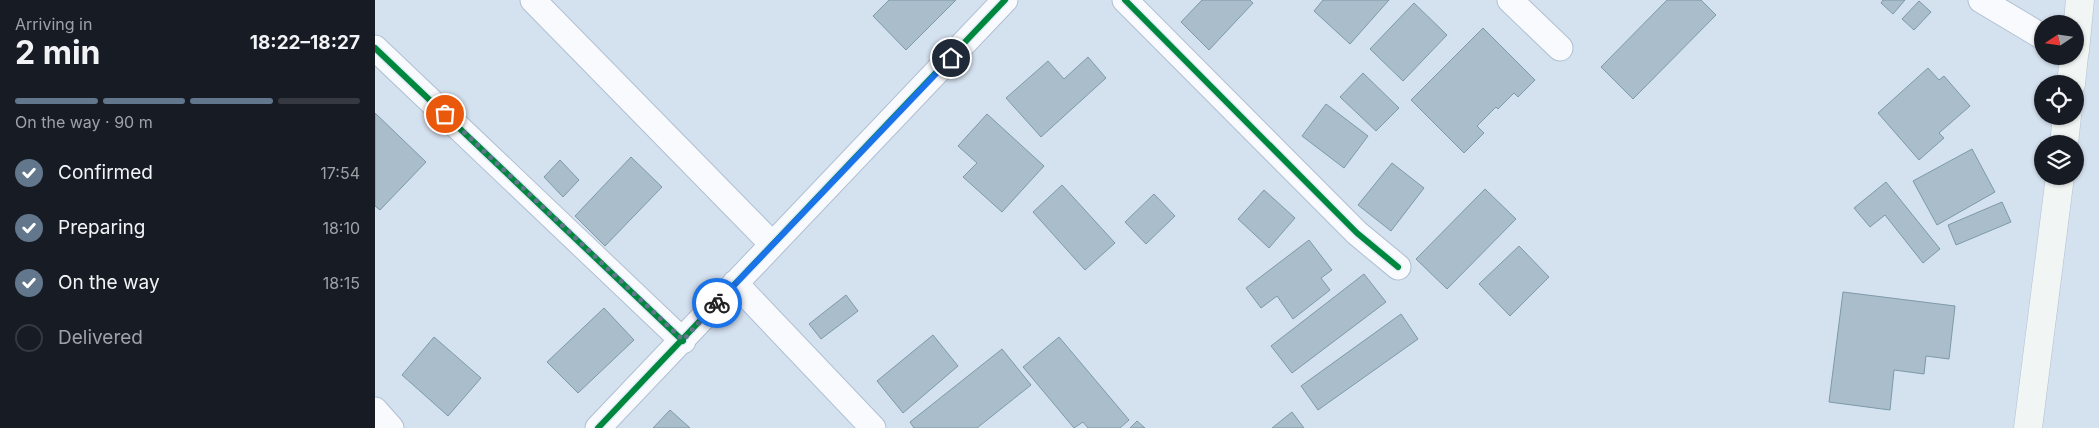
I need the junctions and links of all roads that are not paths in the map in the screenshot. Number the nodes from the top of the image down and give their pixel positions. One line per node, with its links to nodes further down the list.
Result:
1 (533, 0): 12 (street)
2 (1005, 0): 12 (street)
3 (1125, 0): 13 (street)
4 (1510, 0): 10 (street)
5 (1981, 0): 8 (street)
6 (2080, 0): 7 (main road)
7 (2079, 15)
8 (2034, 32)
9 (375, 48): 15 (street)
10 (1560, 48)
11 (2059, 185): 20 (main road)
12 (772, 244): 14 (street)
13 (1398, 267)
14 (735, 283): 15 (street); 19 (street)
15 (683, 340): 18 (street)
16 (375, 410): 17 (street)
17 (391, 428)
18 (598, 428)
19 (873, 428)
20 (2028, 428)

